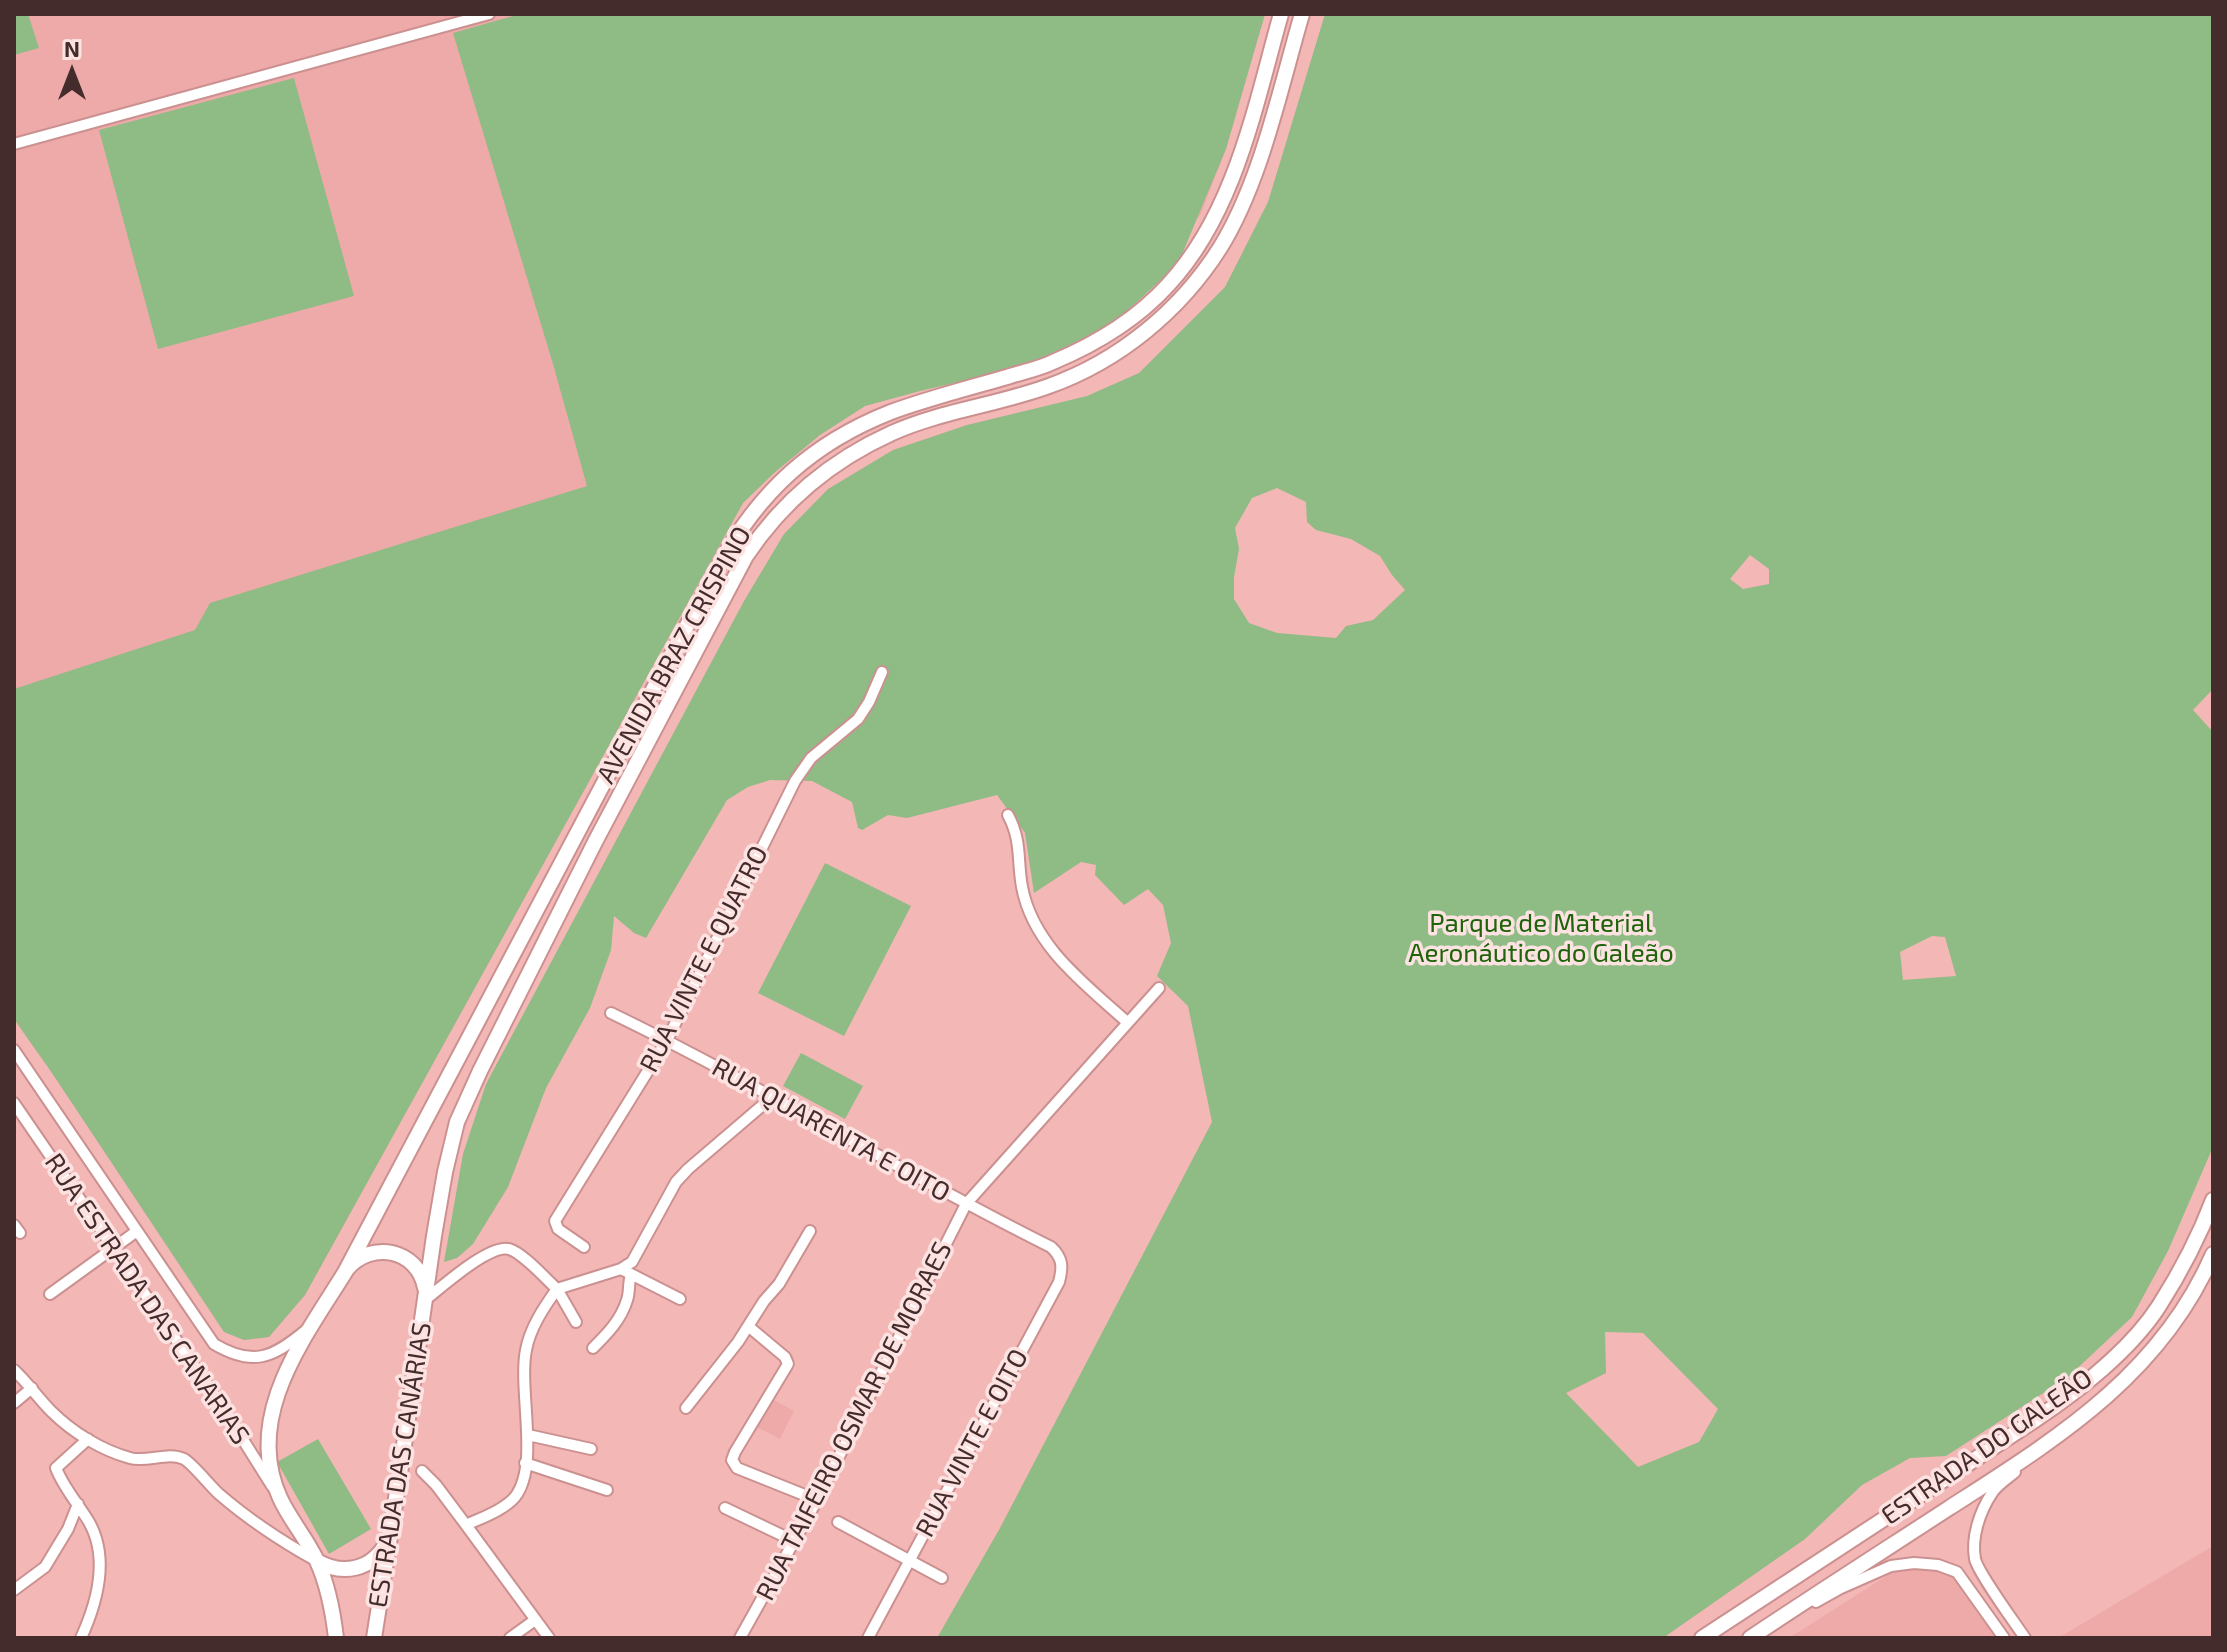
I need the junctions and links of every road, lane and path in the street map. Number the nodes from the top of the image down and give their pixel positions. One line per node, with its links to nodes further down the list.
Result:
1 (489, 14): 4 (street)
2 (1281, 14): 23 (main road, AVENIDA BRAZ CRISPINO)
3 (1302, 14): 26 (main road, AVENIDA BRAZ CRISPINO)
4 (14, 144)
5 (882, 672): 10 (street, RUA VINTE E QUATRO)
6 (1008, 815): 9 (street)
7 (1159, 988): 9 (street, RUA TAIFEIRO OSMAR DE MORAES)
8 (611, 1013): 10 (street, RUA QUARENTA E OITO)
9 (1127, 1022): 15 (street, RUA TAIFEIRO OSMAR DE MORAES)
10 (667, 1040): 12 (street, RUA QUARENTA E OITO); 18 (street, RUA VINTE E QUATRO)
11 (14, 1050): 16 (street, RUA ESTRADA DAS CANARIAS)
12 (771, 1098): 15 (street, RUA QUARENTA E OITO); 22 (street)
13 (16, 1108): 20 (street, RUA ESTRADA DAS CANARIAS)
14 (2213, 1200): 63 (main road, ESTRADA DO GALEÃO)
15 (966, 1204): 19 (street, RUA QUARENTA E OITO); 44 (street, RUA TAIFEIRO OSMAR DE MORAES)
16 (137, 1231): 20 (street); 30 (street, RUA ESTRADA DAS CANARIAS)
17 (810, 1231): 29 (street)
18 (584, 1247)
19 (1051, 1247): 51 (street, RUA VINTE E OITO)
20 (113, 1248): 25 (street); 43 (street, RUA ESTRADA DAS CANARIAS)
21 (2213, 1254): 38 (main road, ESTRADA DO GALEÃO)
22 (626, 1272): 24 (street); 27 (street); 31 (street)
23 (344, 1274): 26 (main road); 30 (main road, ESTRADA DAS CANÁRIAS)
24 (557, 1289): 26 (street); 28 (street); 36 (street)
25 (50, 1294)
26 (425, 1296): 49 (main road, ESTRADA DAS CANÁRIAS)
27 (680, 1299)
28 (576, 1322)
29 (748, 1326): 35 (street); 44 (street)
30 (309, 1328): 43 (main road, ESTRADA DAS CANÁRIAS)
31 (593, 1348)
32 (14, 1370): 33 (street)
33 (32, 1388): 34 (street); 37 (street)
34 (14, 1403)
35 (686, 1408)
36 (528, 1435): 39 (street); 40 (street)
37 (88, 1439): 45 (street); 52 (street)
38 (2042, 1448): 64 (main road, ESTRADA DO GALEÃO); 66 (street)
39 (591, 1449)
40 (525, 1463): 42 (street); 48 (street)
41 (422, 1471): 48 (street)
42 (607, 1490)
43 (279, 1497): 52 (main road, ESTRADA DAS CANÁRIAS)
44 (817, 1500): 50 (street, RUA TAIFEIRO OSMAR DE MORAES)
45 (78, 1504): 54 (street); 56 (street)
46 (725, 1508): 50 (street)
47 (838, 1522): 51 (street)
48 (466, 1525): 55 (street)
49 (388, 1540): 52 (main road); 58 (main road, ESTRADA DAS CANÁRIAS)
50 (794, 1541): 61 (street, RUA TAIFEIRO OSMAR DE MORAES)
51 (909, 1559): 53 (street); 62 (street, RUA VINTE E OITO)
52 (317, 1561): 57 (main road, ESTRADA DAS CANÁRIAS)
53 (942, 1578)
54 (14, 1590)
55 (535, 1620): 59 (street); 60 (street)
56 (81, 1638)
57 (336, 1638)
58 (374, 1638)
59 (510, 1638)
60 (549, 1638)
61 (740, 1638)
62 (868, 1638)
63 (1702, 1638)
64 (1751, 1638): 65 (street)
65 (2004, 1638)
66 (2025, 1638)

